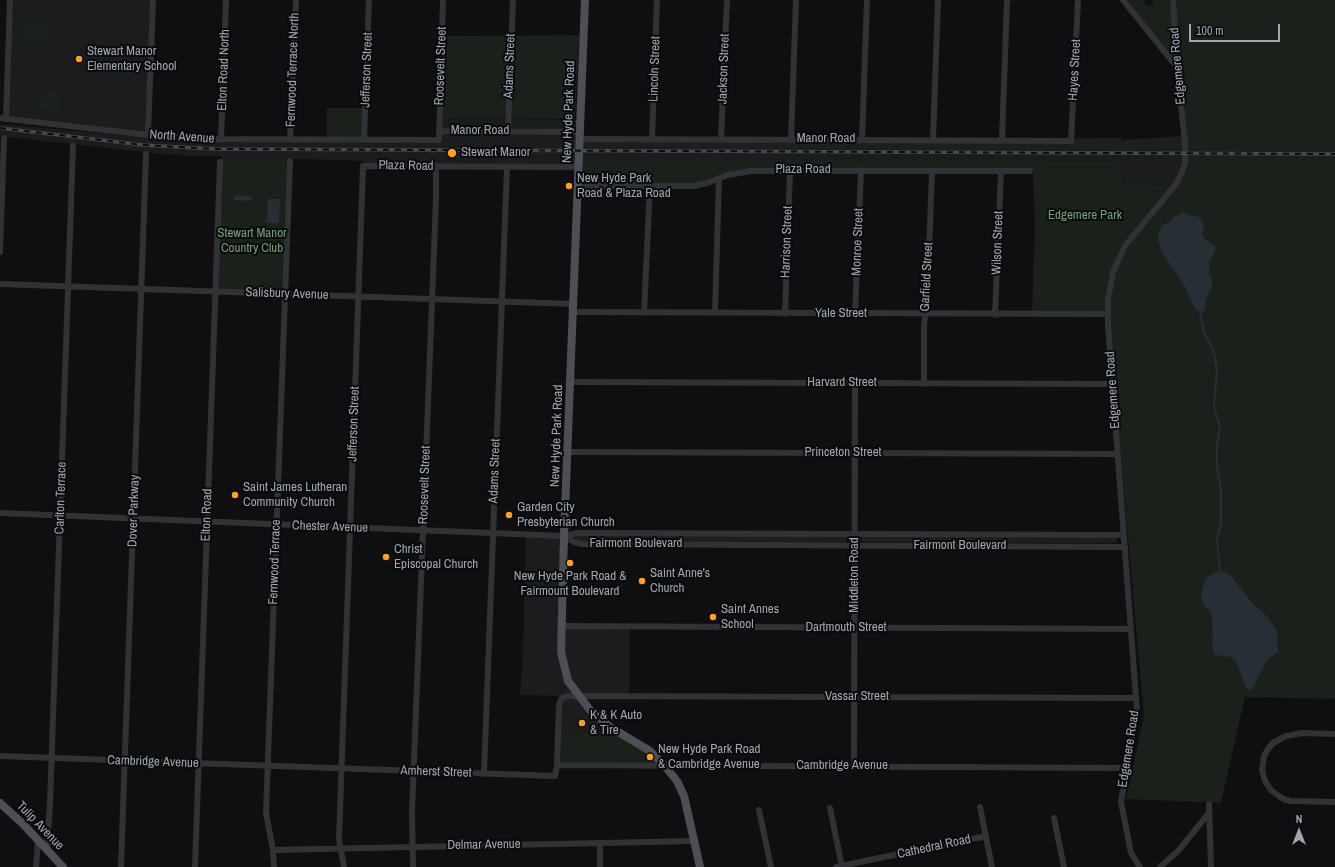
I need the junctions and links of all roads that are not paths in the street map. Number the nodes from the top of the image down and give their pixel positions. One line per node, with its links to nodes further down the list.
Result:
1 (10, 0): 19 (street)
2 (153, 0): 23 (street)
3 (226, 0): 28 (street, Elton Road North)
4 (296, 0): 29 (street, Fernwood Terrace North)
5 (369, 0): 30 (street, Jefferson Street)
6 (443, 0): 20 (street, Roosevelt Street)
7 (513, 0): 21 (street, Adams Street)
8 (585, 0): 22 (main road, New Hyde Park Road)
9 (657, 0): 25 (street, Lincoln Street)
10 (727, 0): 26 (street, Jackson Street)
11 (796, 0): 27 (street)
12 (867, 0): 31 (street)
13 (938, 0): 32 (street)
14 (1007, 0): 33 (street)
15 (1078, 0): 34 (street, Hayes Street)
16 (1123, 0): 18 (street)
17 (1173, 0): 18 (street, Edgemere Road)
18 (1177, 68): 68 (street, Edgemere Road)
19 (3, 119): 23 (street, North Avenue)
20 (439, 131): 21 (street, Manor Road); 30 (street, Manor Road)
21 (508, 131): 22 (street, Manor Road)
22 (580, 135): 25 (street, Manor Road); 41 (main road, New Hyde Park Road)
23 (148, 136): 28 (street, North Avenue)
24 (4, 138): 51 (street)
25 (652, 139): 26 (street, Manor Road)
26 (721, 139): 27 (street, Manor Road)
27 (791, 139): 31 (street, Manor Road)
28 (221, 140): 29 (street, North Avenue)
29 (290, 140): 30 (street, North Avenue)
30 (364, 140)
31 (862, 140): 32 (street, Manor Road)
32 (933, 140): 33 (street, Manor Road)
33 (1002, 140): 34 (street, Manor Road)
34 (1071, 141)
35 (73, 146): 54 (street, Carlton Terrace)
36 (146, 154): 55 (street, Dover Parkway)
37 (290, 161): 57 (street, Fernwood Terrace)
38 (220, 162): 56 (street, Elton Road)
39 (436, 167): 40 (street, Plaza Road); 47 (street, Plaza Road); 59 (street, Roosevelt Street)
40 (507, 167): 41 (street, Plaza Road); 60 (street, Adams Street)
41 (579, 168): 49 (main road, New Hyde Park Road)
42 (790, 170): 43 (street, Plaza Road); 48 (street, Plaza Road); 64 (street, Harrison Street)
43 (861, 170): 44 (street, Plaza Road); 65 (street, Monroe Street)
44 (932, 171): 45 (street, Plaza Road); 66 (street, Garfield Street)
45 (1001, 171): 46 (street, Plaza Road); 67 (street, Wilson Street)
46 (1030, 171)
47 (362, 175): 58 (street, Jefferson Street)
48 (719, 178): 50 (street, Plaza Road); 63 (street)
49 (578, 186): 50 (street, Plaza Road); 61 (main road, New Hyde Park Road)
50 (650, 186): 62 (street)
51 (0, 214): 52 (street)
52 (0, 252)
53 (0, 284): 54 (street, Salisbury Avenue)
54 (68, 286): 55 (street, Salisbury Avenue); 77 (street, Carlton Terrace)
55 (142, 289): 56 (street, Salisbury Avenue); 78 (street, Dover Parkway)
56 (216, 292): 57 (street, Salisbury Avenue); 79 (street, Elton Road)
57 (285, 294): 58 (street, Salisbury Avenue); 80 (street, Fernwood Terrace)
58 (358, 297): 59 (street, Salisbury Avenue); 81 (street, Jefferson Street)
59 (432, 300): 60 (street, Salisbury Avenue); 82 (street, Roosevelt Street)
60 (501, 302): 61 (street, Salisbury Avenue); 83 (street, Adams Street)
61 (574, 308): 62 (street, Yale Street); 69 (main road, New Hyde Park Road)
62 (644, 313): 63 (street, Yale Street)
63 (715, 313): 64 (street, Yale Street)
64 (785, 314): 65 (street, Yale Street)
65 (855, 314): 66 (street, Yale Street)
66 (926, 314): 67 (street, Yale Street); 71 (street, Garfield Street)
67 (995, 314): 68 (street, Yale Street)
68 (1108, 314): 72 (street, Edgemere Road)
69 (571, 382): 70 (street, Harvard Street); 73 (main road, New Hyde Park Road)
70 (855, 383): 71 (street, Harvard Street); 74 (street, Middleton Road)
71 (924, 384): 72 (street, Harvard Street)
72 (1113, 384): 75 (street, Edgemere Road)
73 (569, 452): 74 (street, Princeton Street); 86 (main road, New Hyde Park Road)
74 (855, 453): 75 (street, Princeton Street); 84 (street, Middleton Road)
75 (1118, 454): 85 (street, Edgemere Road)
76 (0, 513): 77 (street, Chester Avenue)
77 (60, 516): 78 (street, Chester Avenue); 97 (street, Carlton Terrace)
78 (134, 519): 79 (street, Chester Avenue); 98 (street, Dover Parkway)
79 (207, 522): 80 (street, Chester Avenue); 99 (street, Elton Road)
80 (276, 524): 81 (street, Chester Avenue); 102 (street, Fernwood Terrace)
81 (350, 527): 82 (street, Chester Avenue); 106 (street, Jefferson Street)
82 (424, 530): 83 (street, Chester Avenue); 107 (street, Roosevelt Street)
83 (493, 533): 86 (street, Chester Avenue); 108 (street, Adams Street)
84 (855, 534): 85 (street, Fairmont Boulevard); 86 (street, Fairmont Boulevard); 87 (street, Middleton Road)
85 (1123, 535): 88 (street, Edgemere Road)
86 (564, 536): 87 (street, Fairmont Boulevard); 89 (main road, New Hyde Park Road)
87 (855, 546): 88 (street, Fairmont Boulevard); 90 (street, Middleton Road)
88 (1125, 547): 91 (street, Edgemere Road)
89 (562, 626): 90 (street, Dartmouth Street); 92 (main road, New Hyde Park Road)
90 (854, 628): 91 (street, Dartmouth Street); 93 (street, Middleton Road)
91 (1131, 629): 94 (street, Edgemere Road)
92 (579, 696): 93 (street, Vassar Street); 100 (street, Vassar Street); 101 (main road, New Hyde Park Road)
93 (854, 697): 94 (street, Vassar Street); 103 (street, Middleton Road)
94 (1136, 698): 105 (street, Edgemere Road)
95 (1335, 734): 109 (street)
96 (0, 756): 97 (street, Cambridge Avenue)
97 (51, 758): 98 (street, Cambridge Avenue); 123 (street, Carlton Terrace)
98 (125, 761): 99 (street, Cambridge Avenue); 127 (street, Dover Parkway)
99 (198, 764): 102 (street, Cambridge Avenue); 128 (street, Elton Road)
100 (557, 765): 101 (street, Cambridge Avenue); 108 (street, Amherst Street)
101 (664, 765): 103 (street, Cambridge Avenue); 119 (main road, New Hyde Park Road)
102 (268, 766): 104 (street, Cambridge Avenue); 124 (street, Fernwood Terrace)
103 (854, 766): 105 (street, Cambridge Avenue)
104 (305, 768): 106 (street, Amherst Street)
105 (1127, 768): 138 (street, Edgemere Road)
106 (341, 769): 107 (street, Amherst Street); 122 (street, Jefferson Street)
107 (414, 772): 108 (street, Amherst Street); 121 (street, Roosevelt Street)
108 (484, 774)
109 (1335, 802)
110 (0, 803): 118 (main road, Tulip Avenue)
111 (1209, 804): 115 (street)
112 (980, 807): 117 (street)
113 (830, 808): 135 (street)
114 (759, 810): 134 (street)
115 (1209, 813): 139 (street); 140 (street)
116 (1054, 818): 137 (street)
117 (986, 836): 135 (street, Cathedral Road); 136 (street)
118 (38, 840): 123 (main road, Tulip Avenue); 125 (street)
119 (695, 841): 120 (street, Delmar Avenue); 133 (main road, New Hyde Park Road)
120 (600, 843): 121 (street, Delmar Avenue); 132 (street)
121 (413, 846): 122 (street, Delmar Avenue); 131 (street, Roosevelt Street)
122 (341, 848): 124 (street, Delmar Avenue); 130 (street, Jefferson Street)
123 (47, 850): 126 (main road, Tulip Avenue)
124 (273, 850): 129 (street, Fernwood Terrace)
125 (36, 867)
126 (63, 867)
127 (121, 867)
128 (195, 867)
129 (274, 867)
130 (344, 867)
131 (413, 867)
132 (600, 867)
133 (700, 867)
134 (771, 867)
135 (840, 867)
136 (992, 867)
137 (1064, 867)
138 (1140, 867)
139 (1160, 867)
140 (1212, 867)

